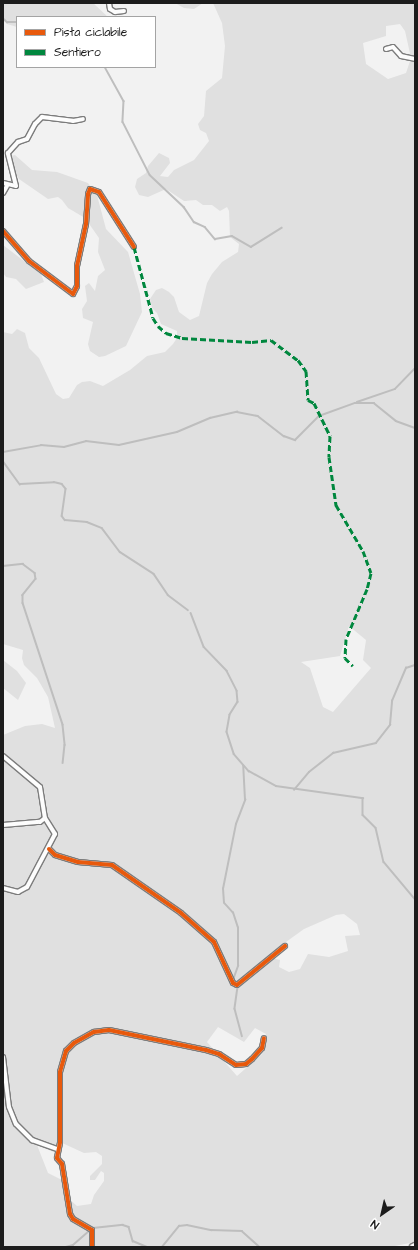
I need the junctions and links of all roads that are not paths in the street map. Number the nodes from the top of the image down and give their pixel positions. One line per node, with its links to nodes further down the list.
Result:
1 (109, 3): 2 (street)
2 (124, 11)
3 (386, 49): 4 (street)
4 (415, 59)
5 (82, 119): 6 (street)
6 (5, 185): 7 (street)
7 (3, 193)
8 (3, 231): 9 (street)
9 (134, 247)
10 (3, 756): 11 (street)
11 (46, 818): 12 (street); 13 (street)
12 (3, 825)
13 (49, 849): 14 (street); 15 (street)
14 (3, 888)
15 (285, 946)
16 (264, 1038): 18 (street)
17 (3, 1057): 18 (street)
18 (57, 1149): 19 (street)
19 (92, 1247)

